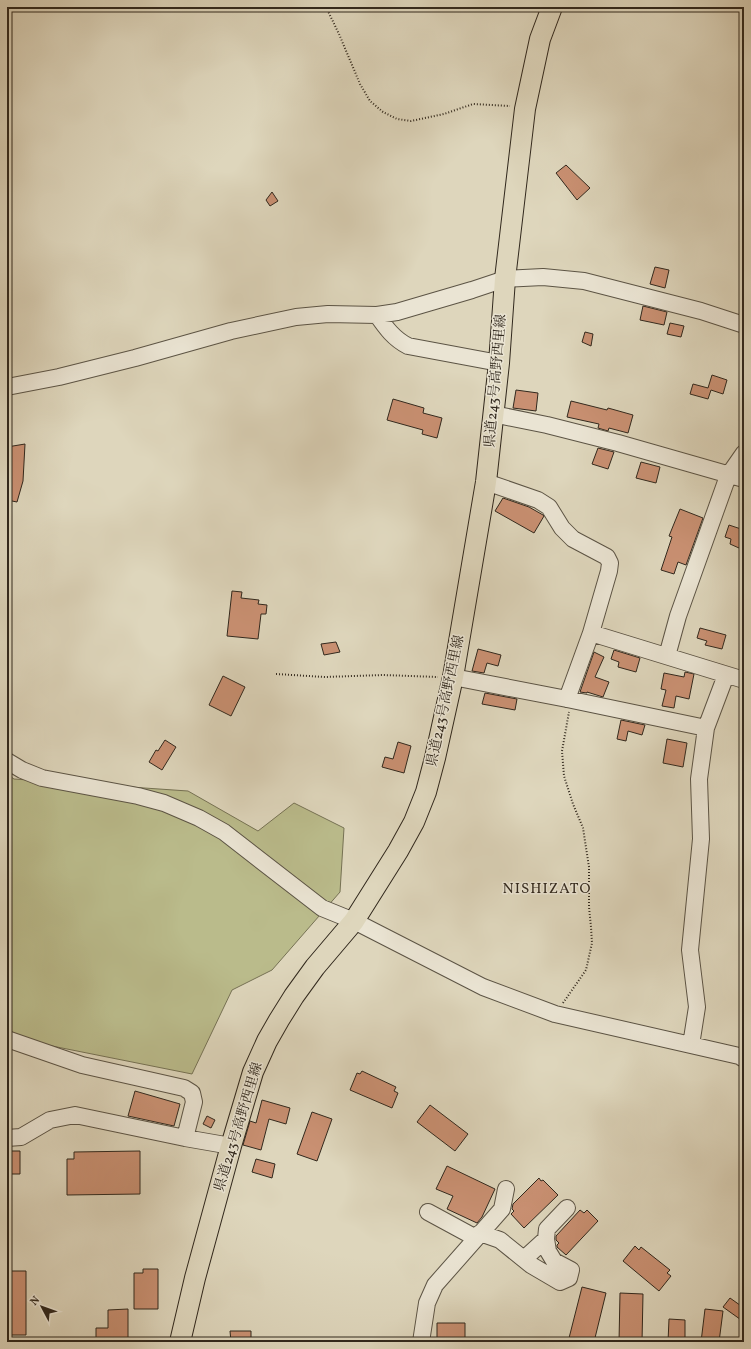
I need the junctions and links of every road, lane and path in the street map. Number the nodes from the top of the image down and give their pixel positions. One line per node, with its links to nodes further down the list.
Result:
1 (326, 7): 3 (path)
2 (552, 7): 3 (main road, 県道243号高野西里線)
3 (525, 109): 4 (main road, 県道243号高野西里線)
4 (505, 279): 5 (street); 6 (street); 7 (main road, 県道243号高野西里線)
5 (377, 315): 7 (street); 8 (street)
6 (744, 325)
7 (499, 363): 9 (main road, 県道243号高野西里線)
8 (7, 387)
9 (493, 414): 11 (street); 13 (main road, 県道243号高野西里線)
10 (744, 453): 11 (street)
11 (728, 476): 12 (street); 15 (street)
12 (744, 479)
13 (486, 482): 14 (street); 18 (main road, 県道243号高野西里線)
14 (592, 633): 15 (street); 20 (street)
15 (667, 656): 17 (street)
16 (276, 674): 18 (path)
17 (726, 675): 19 (street); 21 (street)
18 (453, 677): 20 (street); 23 (main road, 県道243号高野西里線)
19 (744, 680)
20 (569, 699): 21 (street); 24 (path)
21 (706, 728): 26 (street)
22 (7, 761): 23 (street)
23 (354, 921): 24 (street); 30 (main road, 県道243号高野西里線)
24 (556, 1014): 26 (street)
25 (7, 1040): 29 (street)
26 (691, 1045): 27 (street)
27 (744, 1059)
28 (7, 1138): 29 (street)
29 (185, 1138): 30 (street)
30 (231, 1146): 37 (main road, 県道243号高野西里線)
31 (506, 1189): 34 (street)
32 (567, 1208): 35 (street)
33 (428, 1212): 34 (street)
34 (478, 1236): 36 (street); 38 (street)
35 (546, 1239): 36 (street); 36 (street)
36 (524, 1259)
37 (180, 1342)
38 (421, 1342)

